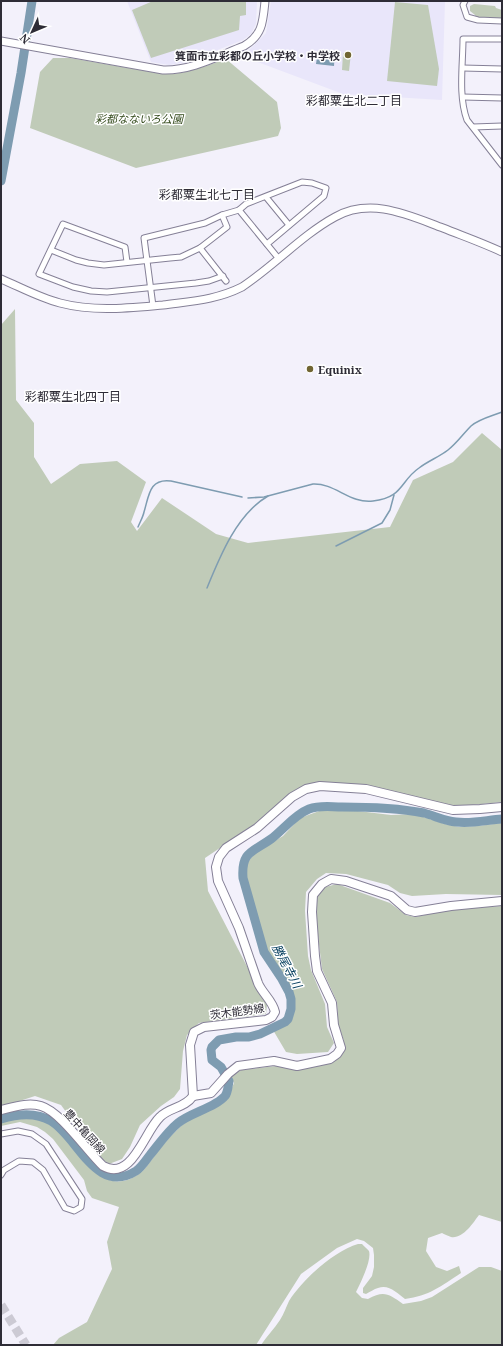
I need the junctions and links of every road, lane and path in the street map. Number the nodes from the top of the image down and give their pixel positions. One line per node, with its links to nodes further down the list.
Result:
1 (265, 1): 5 (street)
2 (464, 1): 3 (street)
3 (502, 21)
4 (502, 39): 6 (street)
5 (1, 41)
6 (463, 68): 7 (street); 8 (street)
7 (502, 69)
8 (463, 97): 9 (street); 11 (street)
9 (502, 98)
10 (502, 126): 11 (street)
11 (472, 127): 12 (street)
12 (495, 156): 13 (street); 14 (street)
13 (502, 156)
14 (502, 165)
15 (266, 197): 16 (street); 18 (street); 18 (street)
16 (239, 210): 17 (street); 19 (street)
17 (222, 215): 20 (street); 24 (street)
18 (289, 225): 19 (street)
19 (267, 244): 23 (street)
20 (200, 248): 24 (street); 26 (street)
21 (51, 250): 25 (street); 25 (street); 29 (street)
22 (502, 252): 23 (street)
23 (279, 259): 30 (street)
24 (146, 261): 25 (street); 29 (street)
25 (127, 262)
26 (222, 276): 28 (street); 29 (street)
27 (1, 279): 30 (street)
28 (226, 281)
29 (150, 288): 30 (street)
30 (153, 306)
31 (502, 806): 33 (main road, 茨木能勢線)
32 (502, 901): 33 (main road)
33 (193, 1096): 34 (main road, 豊中亀岡線)
34 (1, 1110)
35 (1, 1134): 36 (street)
36 (1, 1175)

